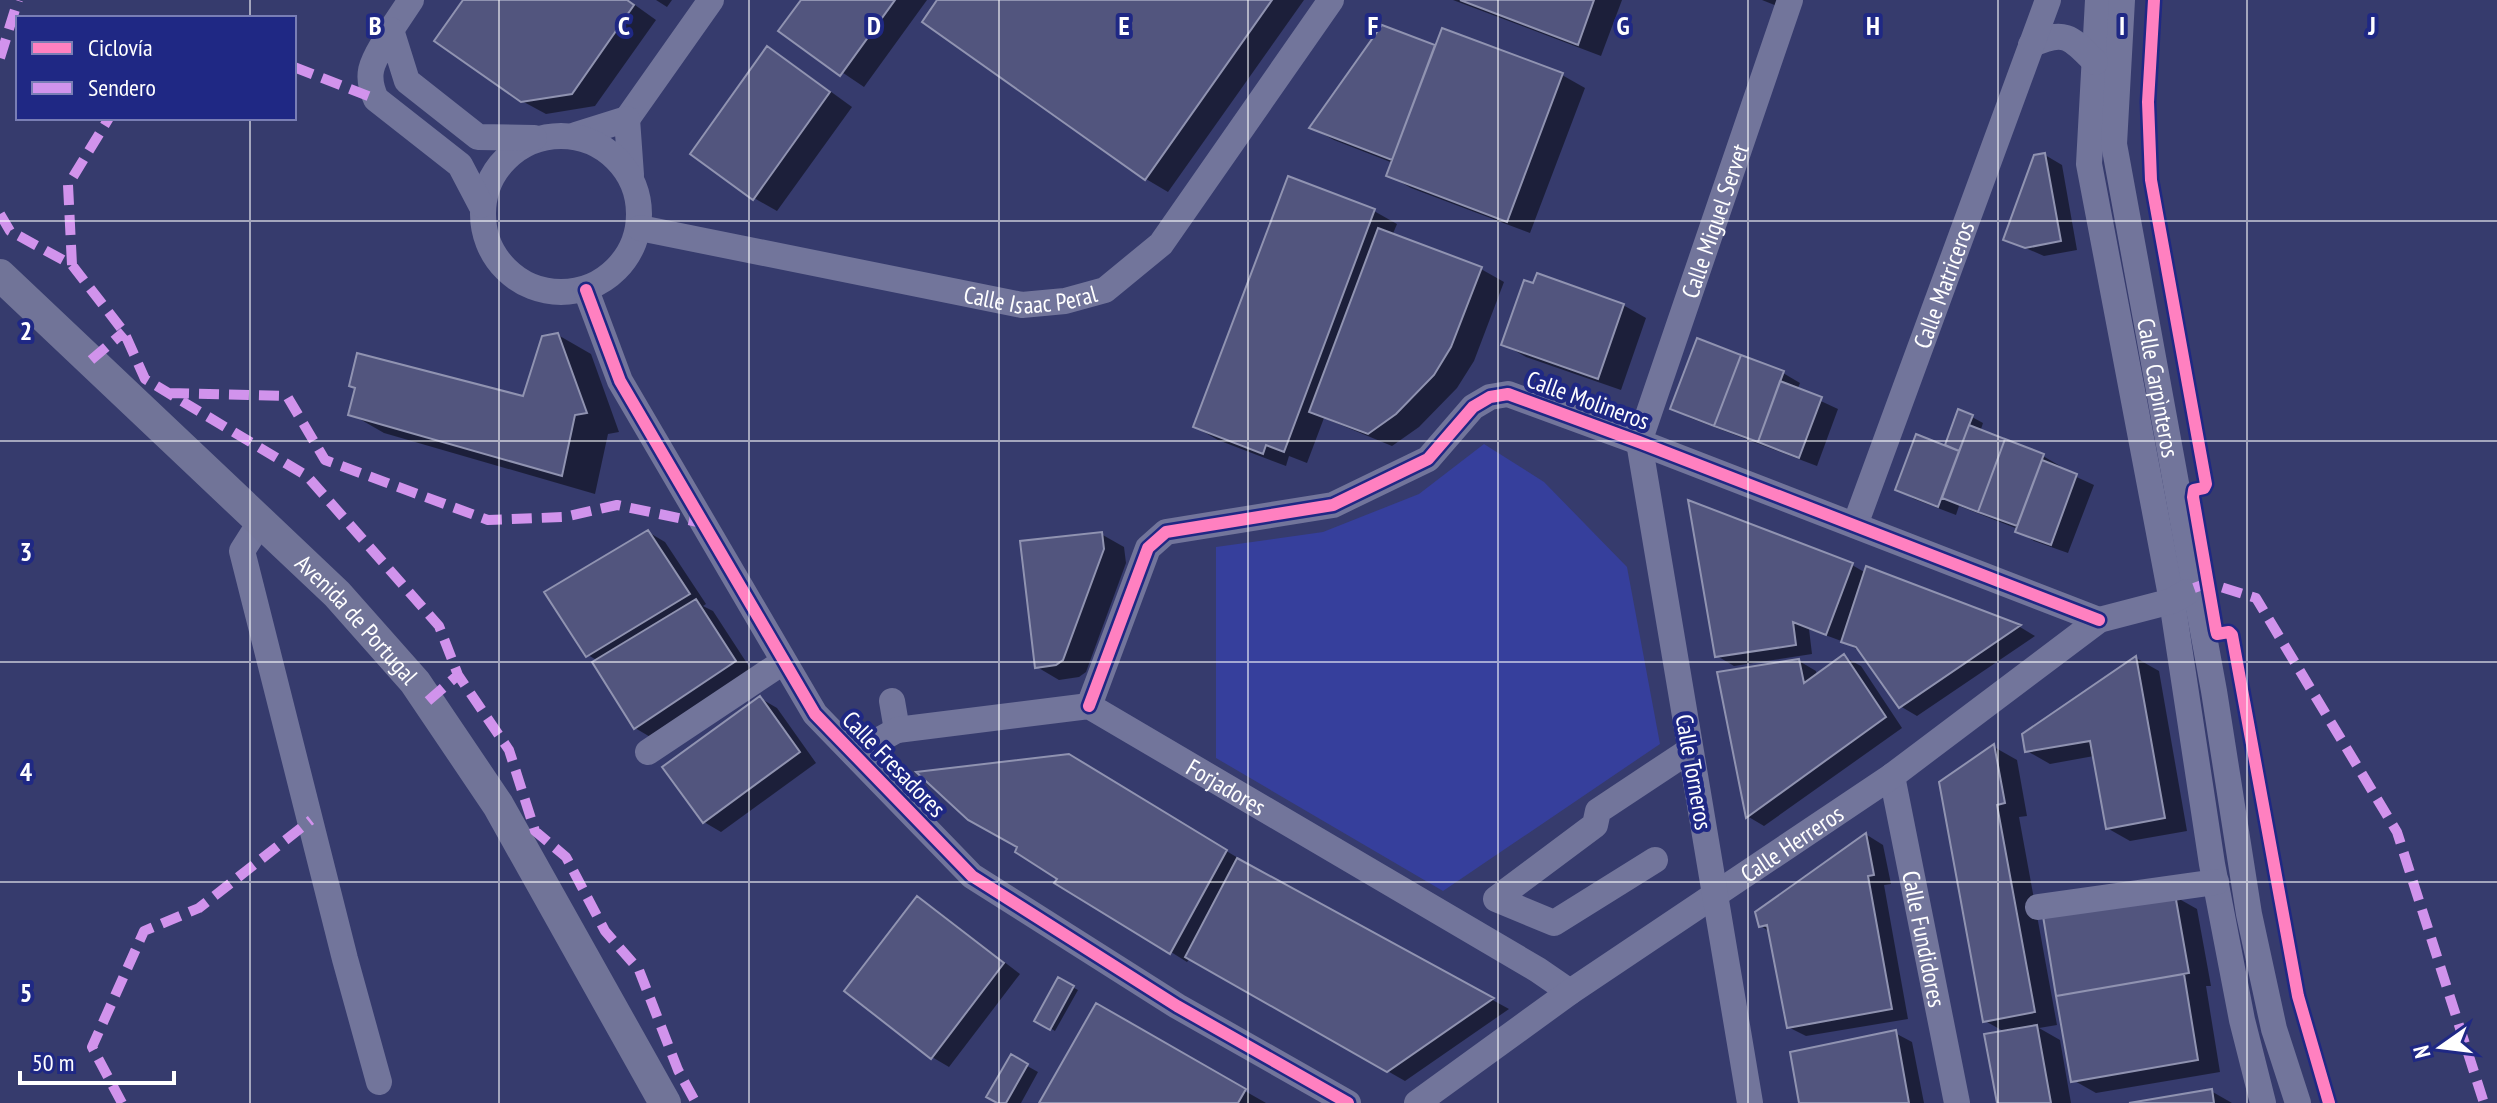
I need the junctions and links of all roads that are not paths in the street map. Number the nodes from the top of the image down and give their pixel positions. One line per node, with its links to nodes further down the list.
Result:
1 (411, 0): 8 (street)
2 (711, 0): 11 (street)
3 (1331, 0): 16 (street, Calle Isaac Peral)
4 (1790, 0): 19 (street, Calle Miguel Servet)
5 (2048, 0): 9 (street, Calle Matriceros)
6 (2098, 0): 10 (street, Calle Carpìnteros)
7 (2122, 0): 22 (street, Calle Carpìnteros)
8 (391, 30): 13 (street); 15 (street)
9 (2031, 45): 10 (street); 21 (street, Calle Matriceros)
10 (2095, 62): 22 (street, Calle Carpìnteros)
11 (627, 119): 12 (street); 14 (street)
12 (576, 135): 13 (street); 14 (street)
13 (534, 138): 15 (street)
14 (631, 175): 16 (street)
15 (481, 205): 18 (street)
16 (640, 228): 18 (street)
17 (0, 275): 20 (main road, Avenida de Portugal)
18 (586, 290): 24 (street, Calle Fresadores)
19 (1639, 442): 21 (street, Calle Molineros); 26 (street, Calle Molineros); 28 (street, Calle Torneros)
20 (261, 521): 37 (main road, Avenida de Portugal); 38 (street)
21 (1855, 525): 23 (street, Calle Molineros)
22 (2183, 594): 23 (street, Calle Herreros); 33 (street, Calle Carpìnteros); 46 (street, Calle Carpìnteros)
23 (2099, 620): 31 (street, Calle Herreros)
24 (783, 662): 29 (street); 30 (street, Calle Fresadores)
25 (892, 701): 27 (street)
26 (1089, 706): 27 (street); 36 (street, Forjadores)
27 (897, 730): 30 (street)
28 (1690, 750): 32 (street); 34 (street, Calle Torneros)
29 (648, 752)
30 (854, 754): 41 (street, Calle Fresadores)
31 (1892, 776): 34 (street, Calle Herreros); 44 (street, Calle Fundidores)
32 (1655, 860)
33 (2216, 882): 35 (street); 45 (street, Calle Carpìnteros)
34 (1714, 895): 36 (street, Calle Herreros); 43 (street, Calle Torneros)
35 (2038, 907)
36 (1570, 992): 42 (street, Calle Herreros)
37 (625, 1032): 39 (main road, Avenida de Portugal); 40 (main road, Avenida de Portugal)
38 (379, 1082)
39 (637, 1103)
40 (665, 1103)
41 (1348, 1103)
42 (1417, 1103)
43 (1750, 1103)
44 (1957, 1103)
45 (2263, 1103)
46 (2298, 1103)

